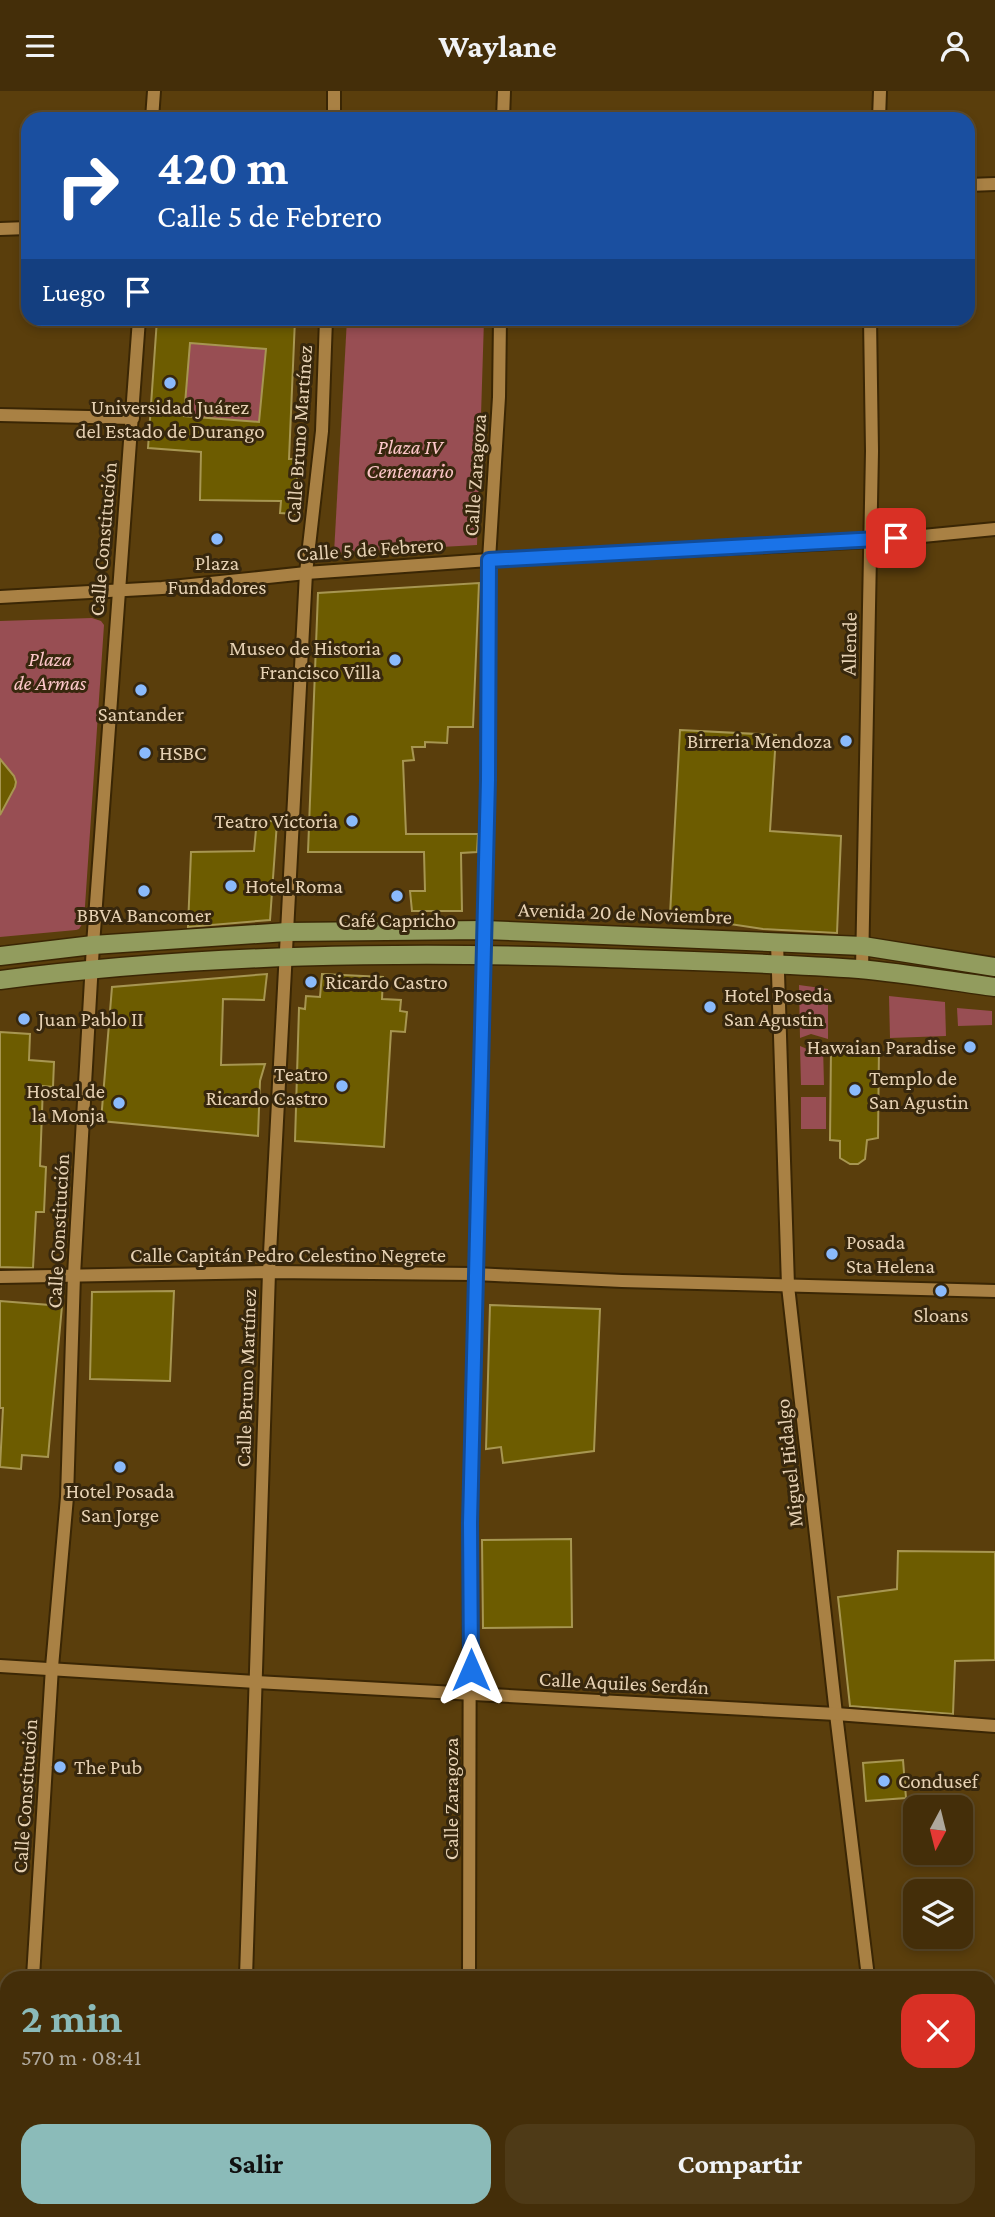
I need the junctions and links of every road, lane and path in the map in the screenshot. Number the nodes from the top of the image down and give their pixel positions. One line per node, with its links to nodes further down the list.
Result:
1 (154, 91): 5 (street)
2 (334, 91): 6 (street)
3 (504, 91): 7 (street)
4 (880, 91): 8 (street)
5 (152, 112)
6 (334, 112)
7 (503, 112)
8 (879, 112)
9 (975, 184): 10 (street)
10 (995, 184)
11 (21, 228): 12 (street)
12 (0, 229)
13 (139, 326): 18 (street, Calle Constitución)
14 (326, 326): 22 (street, Calle Bruno Martínez)
15 (500, 326): 21 (street, Calle Zaragoza)
16 (870, 326): 20 (street, Allende)
17 (0, 415): 18 (street)
18 (133, 418): 23 (street, Calle Constitución)
19 (995, 529): 20 (street, Calle 5 de Febrero)
20 (871, 541): 21 (street, Calle 5 de Febrero); 29 (street, Allende)
21 (489, 560): 22 (street, Calle 5 de Febrero); 25 (street, Calle Zaragoza)
22 (306, 573): 23 (street, Calle 5 de Febrero); 26 (street, Calle Bruno Martínez)
23 (118, 590): 24 (street, Calle 5 de Febrero); 28 (street, Calle Constitución)
24 (0, 597)
25 (484, 930): 26 (main road, Avenida 20 de Noviembre); 27 (main road, Avenida 20 de Noviembre); 30 (street, Calle Zaragoza)
26 (287, 932): 28 (main road, Avenida 20 de Noviembre); 32 (street, Calle Bruno Martínez)
27 (777, 942): 29 (main road, Avenida 20 de Noviembre); 33 (street, Miguel Hidalgo)
28 (93, 945): 31 (main road, Avenida 20 de Noviembre); 35 (street, Calle Constitución)
29 (863, 946): 34 (main road, Avenida 20 de Noviembre); 36 (street, Allende)
30 (485, 954): 32 (main road); 33 (main road); 40 (street, Calle Zaragoza)
31 (0, 956)
32 (285, 956): 35 (main road); 39 (street, Calle Bruno Martínez)
33 (777, 964): 36 (main road); 43 (street, Miguel Hidalgo)
34 (995, 967)
35 (93, 968): 37 (main road); 41 (street, Calle Constitución)
36 (862, 969): 38 (main road)
37 (0, 980)
38 (995, 987)
39 (268, 1272): 40 (street, Calle Capitán Pedro Celestino Negrete); 41 (street, Calle Capitán Pedro Celestino Negrete); 47 (street, Calle Bruno Martínez)
40 (475, 1274): 43 (street, Calle Capitán Pedro Celestino Negrete); 48 (street, Calle Zaragoza)
41 (74, 1275): 42 (street, Calle Capitán Pedro Celestino Negrete); 46 (street, Calle Constitución)
42 (0, 1277)
43 (788, 1286): 44 (street, Calle Capitán Pedro Celestino Negrete); 49 (street, Miguel Hidalgo)
44 (995, 1291)
45 (0, 1665): 46 (street, Calle Aquiles Serdán)
46 (52, 1667): 47 (street, Calle Aquiles Serdán); 51 (street, Calle Constitución)
47 (256, 1682): 48 (street, Calle Aquiles Serdán); 52 (street, Calle Bruno Martínez)
48 (471, 1694): 49 (street, Calle Aquiles Serdán); 53 (street, Calle Zaragoza)
49 (836, 1714): 50 (street, Calle Aquiles Serdán); 54 (street, Miguel Hidalgo)
50 (995, 1726)
51 (33, 1971)
52 (246, 1971)
53 (469, 1971)
54 (866, 1971)

